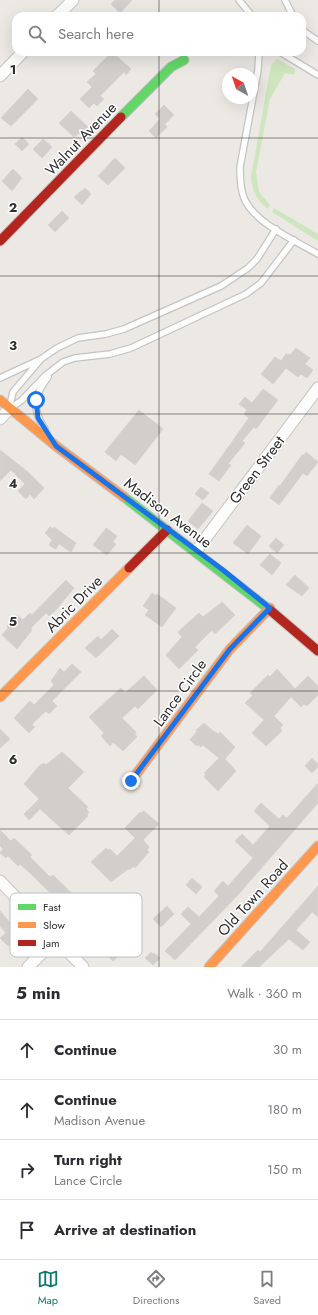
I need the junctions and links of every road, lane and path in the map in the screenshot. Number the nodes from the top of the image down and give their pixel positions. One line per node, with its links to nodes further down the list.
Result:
1 (73, 0): 4 (street)
2 (239, 0): 5 (lane)
3 (285, 0): 6 (lane)
4 (61, 12)
5 (249, 12)
6 (291, 12)
7 (306, 33): 8 (lane)
8 (318, 41)
9 (19, 56): 14 (street)
10 (259, 56): 15 (lane)
11 (287, 56): 13 (lane)
12 (184, 60): 17 (street, Walnut Avenue)
13 (318, 75)
14 (0, 76)
15 (276, 229): 16 (lane); 19 (lane)
16 (294, 240): 18 (lane); 20 (lane)
17 (0, 242)
18 (318, 254)
19 (41, 359): 21 (lane); 24 (lane)
20 (53, 368): 24 (lane); 26 (lane)
21 (0, 378)
22 (318, 388): 28 (street, Green Street)
23 (0, 400): 24 (street, Madison Avenue)
24 (10, 408): 25 (street); 26 (street, Madison Avenue)
25 (0, 419)
26 (56, 446): 27 (street, Madison Avenue)
27 (167, 530): 28 (street, Madison Avenue); 31 (street, Abric Drive)
28 (196, 551): 29 (street, Madison Avenue)
29 (270, 608): 30 (street, Madison Avenue); 32 (street, Lance Circle)
30 (318, 652)
31 (0, 697)
32 (131, 781)
33 (318, 846): 40 (street, Old Town Road)
34 (0, 881): 35 (street)
35 (12, 893)
36 (38, 957): 38 (street)
37 (73, 957): 39 (street)
38 (28, 967)
39 (83, 967)
40 (208, 967)

